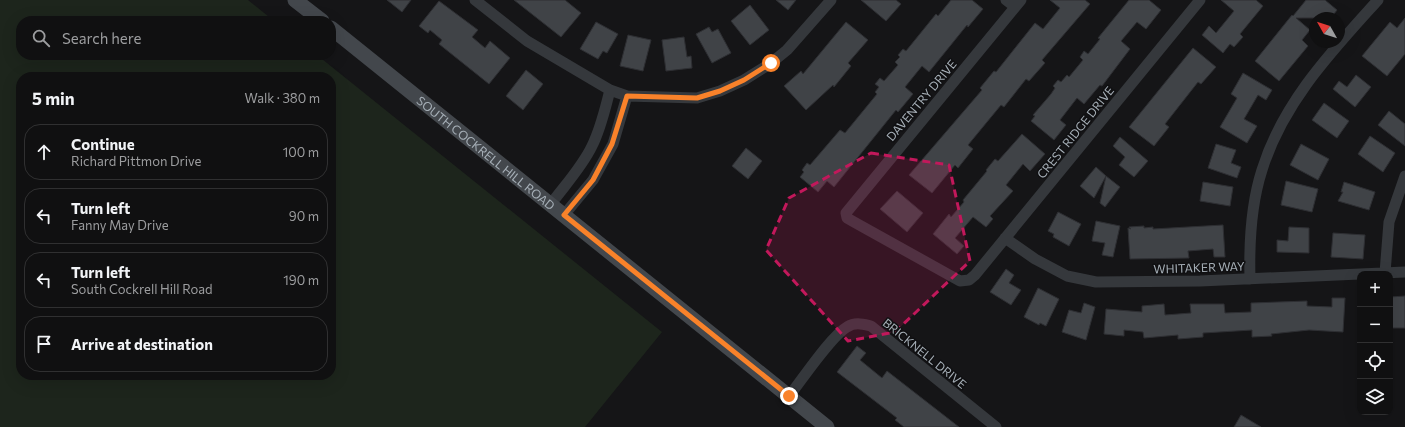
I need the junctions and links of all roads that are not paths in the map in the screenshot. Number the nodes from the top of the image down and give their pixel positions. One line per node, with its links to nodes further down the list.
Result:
1 (295, 0): 8 (main road)
2 (475, 0): 10 (street)
3 (831, 0): 11 (street)
4 (1006, 0): 7 (street)
5 (1200, 0): 15 (street, CREST RIDGE DRIVE)
6 (1378, 0): 20 (street)
7 (1018, 4): 21 (street, DAVENTRY DRIVE)
8 (316, 16)
9 (336, 32): 13 (main road, SOUTH COCKRELL HILL ROAD)
10 (610, 90): 11 (street); 13 (street)
11 (627, 96): 14 (street)
12 (1405, 176): 16 (street)
13 (551, 204): 14 (main road, SOUTH COCKRELL HILL ROAD)
14 (564, 215): 22 (main road, SOUTH COCKRELL HILL ROAD)
15 (1005, 238): 20 (street, WHITAKER WAY); 21 (street, CREST RIDGE DRIVE)
16 (1385, 271)
17 (1405, 272): 18 (street, WHITAKER WAY)
18 (1393, 273)
19 (1357, 274): 20 (street, WHITAKER WAY)
20 (1250, 279)
21 (969, 280)
22 (789, 396): 23 (main road, SOUTH COCKRELL HILL ROAD); 24 (street, BRICKNELL DRIVE)
23 (828, 427)
24 (996, 427)

